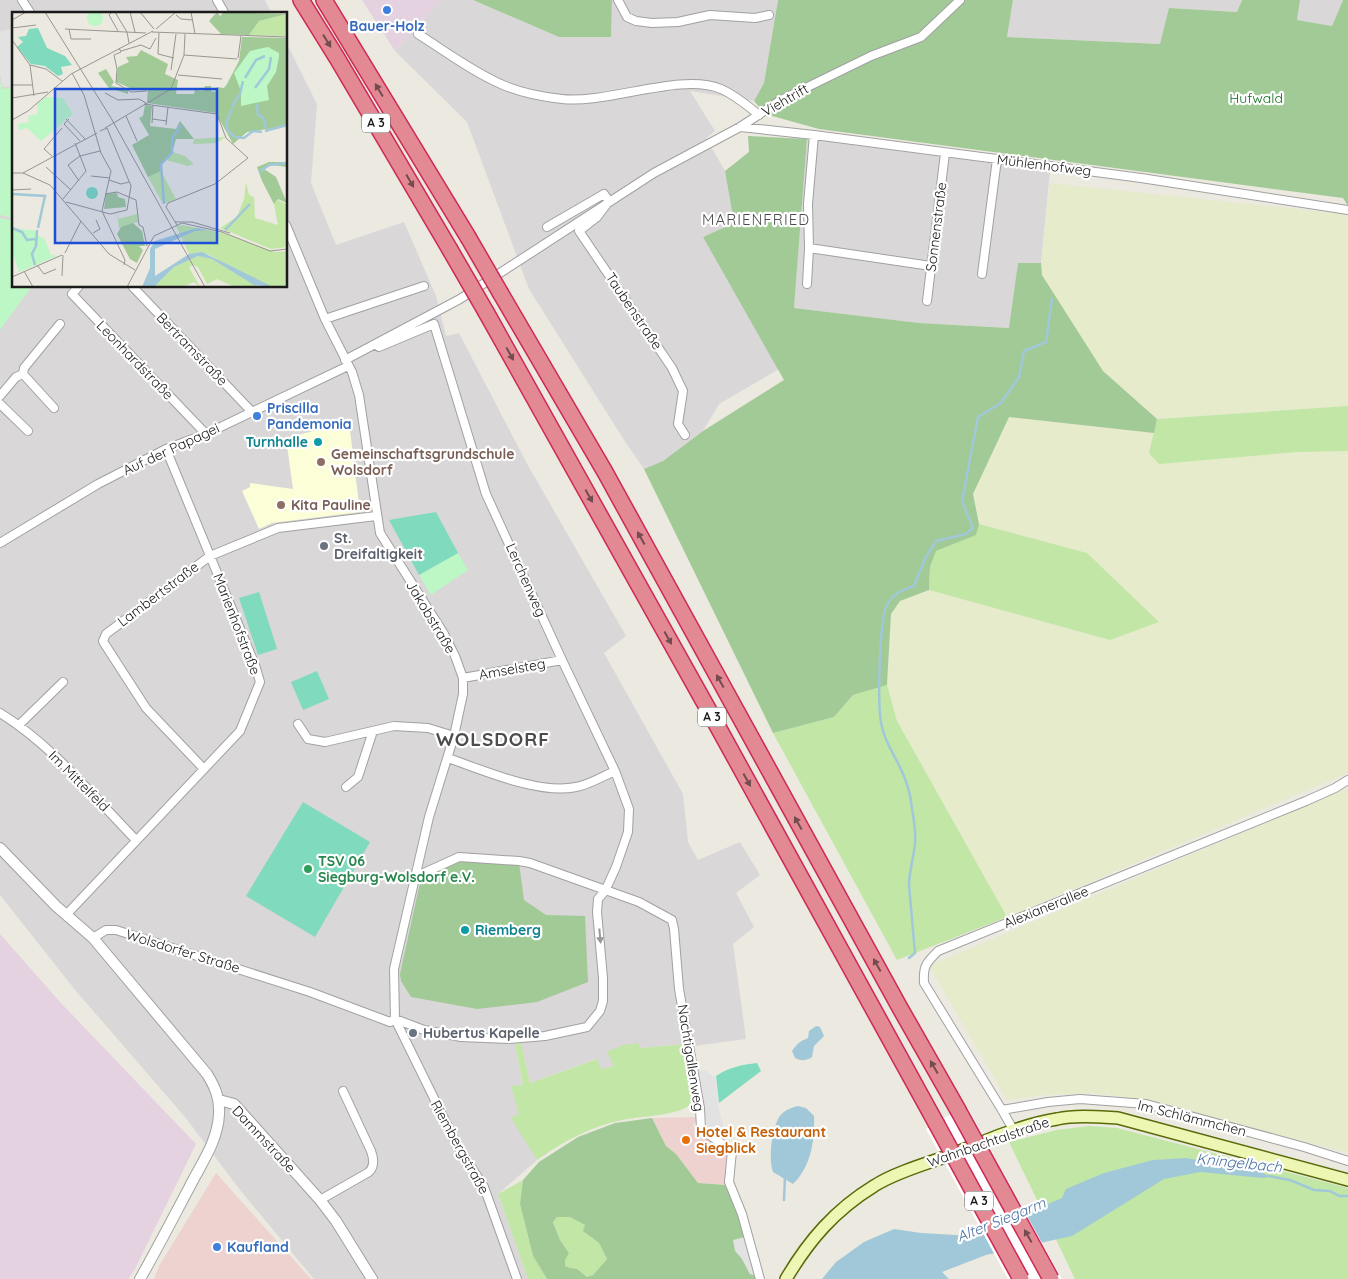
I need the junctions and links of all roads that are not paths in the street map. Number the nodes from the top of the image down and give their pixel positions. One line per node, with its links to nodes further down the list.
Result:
1 (22, 0): 7 (street)
2 (217, 0): 8 (street)
3 (301, 0): 77 (highway, A 3, one-way to 77, bridge)
4 (324, 0): 78 (highway, A 3, one-way to 4, bridge)
5 (618, 0): 9 (street)
6 (960, 0): 11 (street, Viehtrift)
7 (30, 12)
8 (223, 12)
9 (769, 15)
10 (418, 34): 11 (street)
11 (760, 115): 12 (street, Viehtrift)
12 (740, 127): 13 (street, Mühlenhofweg); 16 (street, Viehtrift)
13 (814, 135): 14 (street, Mühlenhofweg); 20 (street)
14 (945, 153): 15 (street, Mühlenhofweg); 21 (street, Sonnenstraße)
15 (997, 160): 17 (street, Mühlenhofweg); 22 (street)
16 (608, 201): 18 (street, Viehtrift); 27 (street, Viehtrift); 40 (street, Taubenstraße)
17 (1348, 210)
18 (547, 227)
19 (288, 230): 29 (street, Jakobstraße)
20 (809, 248): 21 (street); 23 (street)
21 (931, 266): 28 (street, Sonnenstraße)
22 (982, 274)
23 (807, 284)
24 (424, 286): 29 (street)
25 (77, 288): 39 (street, Leonhardstraße)
26 (134, 288): 37 (street, Bertramstraße)
27 (460, 299): 31 (street, Auf der Papagei)
28 (927, 301)
29 (325, 319): 32 (street, Jakobstraße)
30 (60, 324): 33 (street)
31 (376, 345): 32 (street, Auf der Papagei); 45 (street, Lerchenweg)
32 (346, 363): 37 (street, Auf der Papagei); 42 (street, Jakobstraße)
33 (23, 374): 34 (street); 36 (street)
34 (0, 396)
35 (0, 404): 38 (street)
36 (54, 408)
37 (252, 412): 39 (street, Auf der Papagei)
38 (28, 431)
39 (206, 434): 41 (street, Auf der Papagei)
40 (685, 435)
41 (166, 449): 43 (street, Auf der Papagei); 44 (street, Marienhofstraße)
42 (376, 516): 44 (street, Lambertstraße); 46 (street, Jakobstraße)
43 (0, 543)
44 (210, 556): 54 (street, Marienhofstraße); 54 (street, Lambertstraße)
45 (562, 660): 46 (street, Amselsteg); 55 (street, Lerchenweg)
46 (463, 678): 52 (street, Jakobstraße)
47 (63, 682): 50 (street)
48 (0, 713): 50 (street, Im Mittelfeld)
49 (298, 724): 51 (street)
50 (19, 725): 58 (street, Im Mittelfeld)
51 (373, 731): 52 (street); 57 (street)
52 (454, 736): 53 (street, Jakobstraße)
53 (448, 758): 55 (street); 60 (street, Jakobstraße)
54 (203, 768): 58 (street, Marienhofstraße)
55 (615, 771): 61 (street, Lerchenweg)
56 (1348, 780): 67 (street, Alexianerallee)
57 (346, 787)
58 (136, 840): 62 (street, Marienhofstraße)
59 (0, 848): 62 (street)
60 (414, 876): 61 (street); 64 (street, Jakobstraße)
61 (605, 891): 64 (street, Wolsdorfer Straße, one-way to 64); 75 (street, Nachtigallenweg)
62 (66, 915): 63 (street)
63 (93, 938): 64 (street, Wolsdorfer Straße); 66 (street, Dammstraße)
64 (395, 1019): 74 (street, Riembergstraße)
65 (343, 1091): 71 (street)
66 (219, 1100): 71 (street, Dammstraße); 72 (street)
67 (1002, 1110): 68 (street, Alexianerallee); 69 (street, Im Schlämmchen)
68 (1014, 1131): 70 (main road, Wahnbachtalstraße); 76 (main road, Wahnbachtalstraße)
69 (1348, 1161)
70 (1348, 1180)
71 (320, 1200): 73 (street, Dammstraße)
72 (140, 1279)
73 (372, 1279)
74 (517, 1279)
75 (760, 1279)
76 (786, 1279)
77 (1021, 1279)
78 (1051, 1279)

